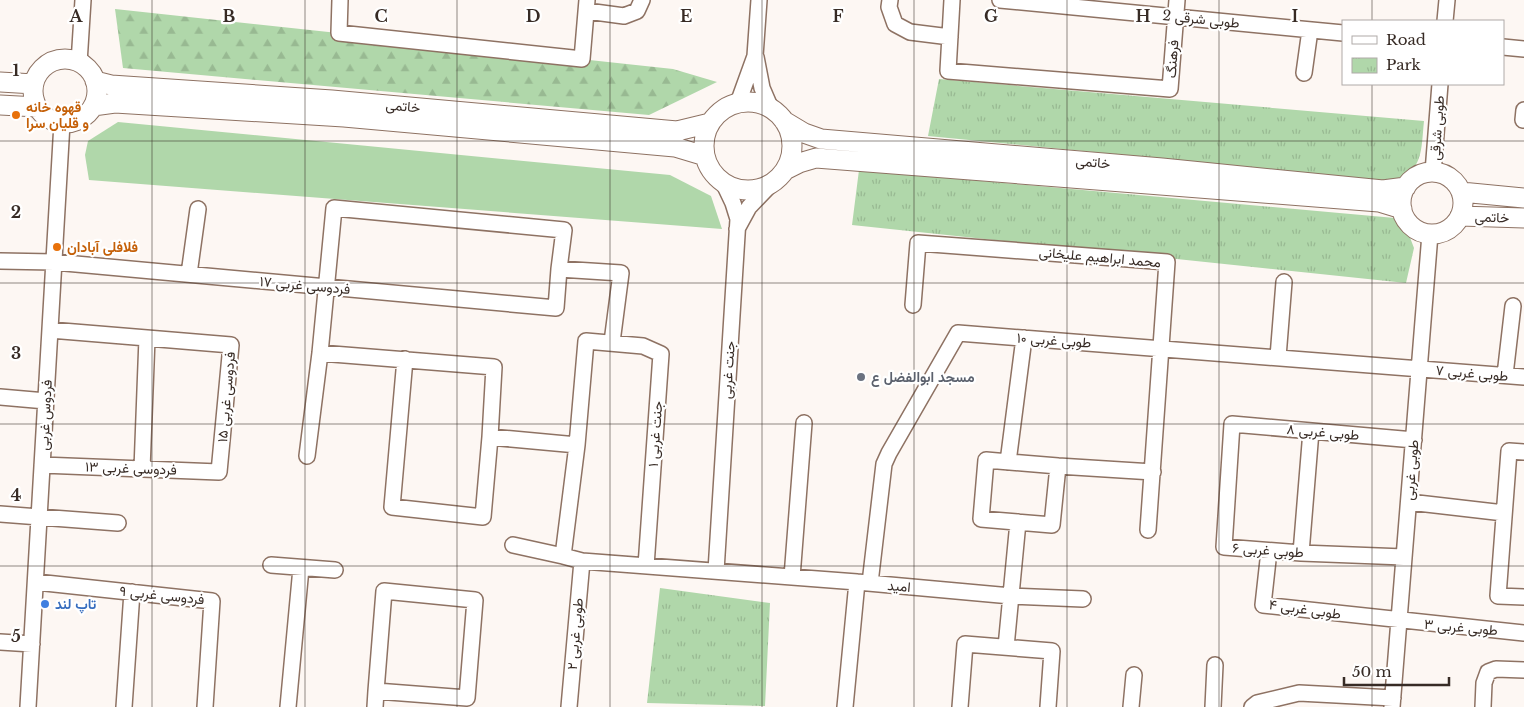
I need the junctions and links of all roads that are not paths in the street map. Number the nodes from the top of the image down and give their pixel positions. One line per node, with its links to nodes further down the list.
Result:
1 (83, 0): 19 (street)
2 (340, 0): 10 (street)
3 (642, 0): 10 (street)
4 (759, 0): 18 (street)
5 (890, 0): 15 (street)
6 (952, 0): 15 (street)
7 (1000, 0): 11 (street, طوبی شرقی 2)
8 (1177, 0): 11 (street, فرهنگ)
9 (1447, 0): 12 (street)
10 (587, 6)
11 (1175, 17): 13 (street, طوبی شرقی 2); 15 (street, فرهنگ)
12 (1445, 20)
13 (1310, 30): 14 (street, طوبی شرقی 2); 20 (street)
14 (1342, 33)
15 (950, 36)
16 (1504, 47): 17 (street)
17 (1524, 48)
18 (755, 56): 25 (street); 30 (street)
19 (79, 62): 21 (main road); 23 (main road)
20 (1304, 73)
21 (95, 81): 27 (main road); 33 (main road, خاتمی)
22 (0, 82): 23 (main road)
23 (34, 84): 28 (main road)
24 (1440, 85): 35 (street, طوبی شرقی)
25 (738, 103): 30 (main road); 33 (main road)
26 (0, 105): 28 (main road)
27 (93, 106): 32 (main road); 34 (main road, خاتمی)
28 (37, 107): 32 (main road)
29 (1524, 110): 31 (street)
30 (778, 115): 36 (main road); 38 (main road, خاتمی)
31 (1523, 120)
32 (62, 123): 48 (street, فردوس غربی)
33 (710, 123): 34 (main road)
34 (705, 156): 37 (main road)
35 (1433, 172): 38 (main road); 39 (main road)
36 (779, 176): 37 (main road); 42 (main road, خاتمی); 45 (street, جنت غربی)
37 (724, 184): 45 (street)
38 (1406, 187): 42 (main road)
39 (1461, 192): 40 (main road, خاتمی); 43 (main road)
40 (1524, 198)
41 (198, 209): 50 (street)
42 (1402, 210): 46 (main road)
43 (1460, 216): 44 (main road, خاتمی); 46 (main road)
44 (1524, 218)
45 (737, 230): 99 (street, جنت غربی)
46 (1430, 234): 63 (street, طوبی غربی)
47 (0, 261): 48 (street, فردوسی غربی ۱۷)
48 (54, 262): 50 (street, فردوسی غربی ۱۷); 55 (street, فردوس غربی)
49 (559, 269): 52 (street, فردوسی غربی ۱۷); 52 (street); 58 (street)
50 (189, 274): 52 (street, فردوسی غربی ۱۷)
51 (1284, 282): 61 (street)
52 (325, 287): 60 (street)
53 (913, 305): 59 (street, محمد ابراهیم علیخانی)
54 (1513, 306): 64 (street)
55 (50, 330): 56 (street, فردوسی غربی ۱۵); 67 (street, فردوس غربی)
56 (147, 338): 79 (street); 80 (street, فردوسی غربی ۱۵)
57 (1024, 338): 59 (street, طوبی غربی ۱۰); 76 (street); 102 (street, طوبی غربی ۱۰)
58 (612, 342): 73 (street); 96 (street, جنت غربی ۱)
59 (1162, 348): 61 (street, طوبی غربی ۱۰); 81 (street, محمد ابراهیم علیخانی)
60 (320, 353): 62 (street); 75 (street)
61 (1278, 357): 63 (street, طوبی غربی ۱۰)
62 (405, 359): 71 (street); 71 (street)
63 (1419, 368): 64 (street, طوبی غربی ۷); 72 (street, طوبی غربی)
64 (1505, 375): 65 (street, طوبی غربی ۷)
65 (1524, 377)
66 (0, 397): 67 (street)
67 (46, 401): 77 (street, فردوس غربی)
68 (804, 423): 100 (street)
69 (1232, 424): 70 (street, طوبی غربی ۸); 90 (street, طوبی غربی ۶)
70 (1311, 430): 72 (street, طوبی غربی ۸); 91 (street)
71 (490, 436): 73 (street)
72 (1414, 440): 82 (street, طوبی غربی)
73 (577, 445): 92 (street)
74 (1524, 452): 83 (street)
75 (307, 456)
76 (1008, 462): 78 (street); 86 (street)
77 (42, 465): 79 (street, فردوسی غربی ۱۳); 85 (street, فردوس غربی)
78 (1058, 466): 81 (street); 86 (street)
79 (142, 469): 80 (street, فردوسی غربی ۱۳)
80 (219, 472)
81 (1152, 472): 88 (street, محمد ابراهیم علیخانی)
82 (1408, 502): 83 (street); 93 (street, طوبی غربی)
83 (1504, 513): 105 (street)
84 (0, 514): 85 (street)
85 (39, 518): 87 (street); 101 (street, فردوس غربی)
86 (1018, 522): 104 (street)
87 (118, 523)
88 (1148, 530)
89 (513, 545): 92 (street, امید)
90 (1269, 551): 91 (street, طوبی غربی ۶); 107 (street, طوبی غربی ۴)
91 (1301, 553): 93 (street, طوبی غربی ۶)
92 (563, 556): 94 (street, امید)
93 (1404, 557): 107 (street, طوبی غربی)
94 (582, 561): 96 (street, امید); 124 (street, طوبی غربی ۲)
95 (271, 565): 97 (street)
96 (646, 566): 99 (street, امید)
97 (300, 568): 98 (street); 122 (street)
98 (335, 570)
99 (716, 571): 100 (street, امید)
100 (792, 577): 102 (street, امید)
101 (36, 582): 103 (street, فردوسی غربی ۹); 110 (street, فردوس غربی)
102 (864, 582): 104 (street, امید); 125 (street)
103 (132, 592): 120 (street); 121 (street, فردوسی غربی ۹)
104 (1011, 596): 106 (street, امید); 111 (street)
105 (1524, 597)
106 (1083, 599)
107 (1399, 621): 108 (street, طوبی غربی ۳); 118 (street, طوبی غربی)
108 (1524, 633)
109 (0, 642): 110 (street)
110 (32, 644): 119 (street, فردوس غربی)
111 (1006, 647): 126 (street); 127 (street)
112 (1215, 665): 129 (street)
113 (1524, 670): 131 (street)
114 (1134, 675): 128 (street)
115 (376, 691): 117 (street); 117 (street); 123 (street)
116 (1299, 700): 118 (street); 130 (street)
117 (428, 701)
118 (1392, 702)
119 (28, 707)
120 (124, 707)
121 (205, 707)
122 (288, 707)
123 (375, 707)
124 (569, 707)
125 (845, 707)
126 (960, 707)
127 (1048, 707)
128 (1131, 707)
129 (1213, 707)
130 (1252, 707)
131 (1483, 707)

